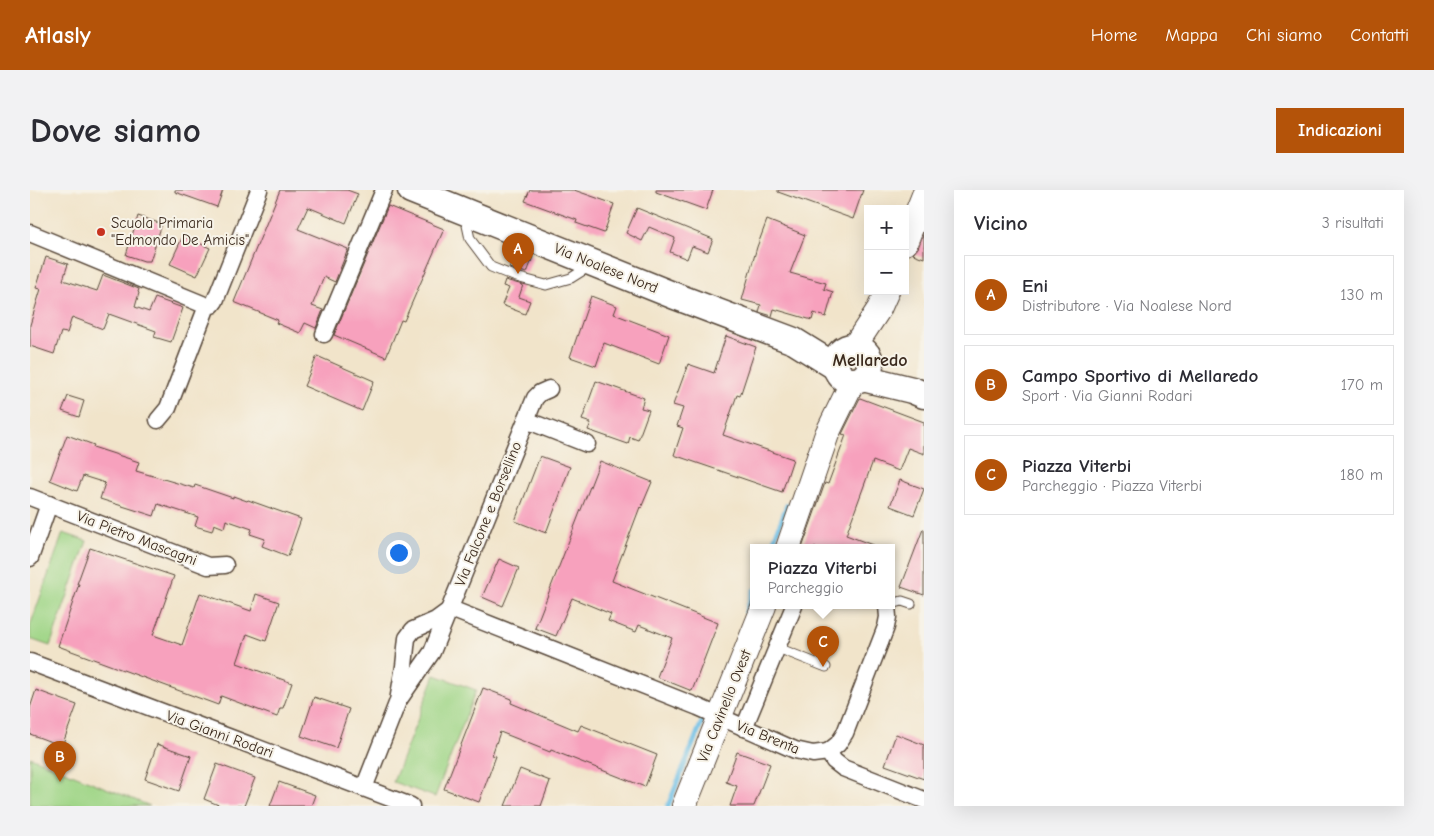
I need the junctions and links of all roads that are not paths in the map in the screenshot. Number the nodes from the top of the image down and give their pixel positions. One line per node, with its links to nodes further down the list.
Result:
1 (259, 190): 10 (street)
2 (384, 190): 11 (street)
3 (411, 190): 5 (main road, Via Noalese Nord)
4 (924, 195): 7 (street)
5 (464, 211): 8 (main road, Via Noalese Nord); 8 (lane)
6 (30, 233): 10 (street)
7 (909, 233)
8 (595, 264): 12 (main road, Via Noalese Nord)
9 (883, 300): 12 (street)
10 (208, 306): 15 (street)
11 (324, 334)
12 (853, 365): 14 (main road, Via Noalese Nord); 20 (street)
13 (549, 389): 16 (street, Via Falcone e Borsellino)
14 (918, 392)
15 (158, 420)
16 (526, 420): 17 (street); 25 (street, Via Falcone e Borsellino)
17 (587, 444)
18 (30, 497): 19 (street, Via Pietro Mascagni)
19 (49, 504): 21 (street); 22 (street, Via Pietro Mascagni)
20 (789, 544)
21 (30, 558)
22 (226, 565)
23 (895, 603): 24 (lane)
24 (911, 604)
25 (451, 609): 32 (street, Via Falcone e Borsellino); 32 (street, Via Falcone e Borsellino); 33 (street, Via Brenta)
26 (763, 609): 33 (street, Via Cavinello Ovest)
27 (793, 609): 29 (street)
28 (887, 609): 35 (street)
29 (778, 648): 31 (lane); 34 (street)
30 (30, 662): 36 (street, Via Gianni Rodari)
31 (826, 666)
32 (398, 701): 36 (street, Via Falcone e Borsellino)
33 (720, 717): 34 (street, Via Brenta); 39 (street, Via Cavinello Ovest)
34 (744, 728): 35 (street, Via Brenta)
35 (828, 752): 37 (street)
36 (364, 788): 38 (street, Via Gianni Rodari)
37 (924, 800)
38 (411, 806)
39 (684, 806)

